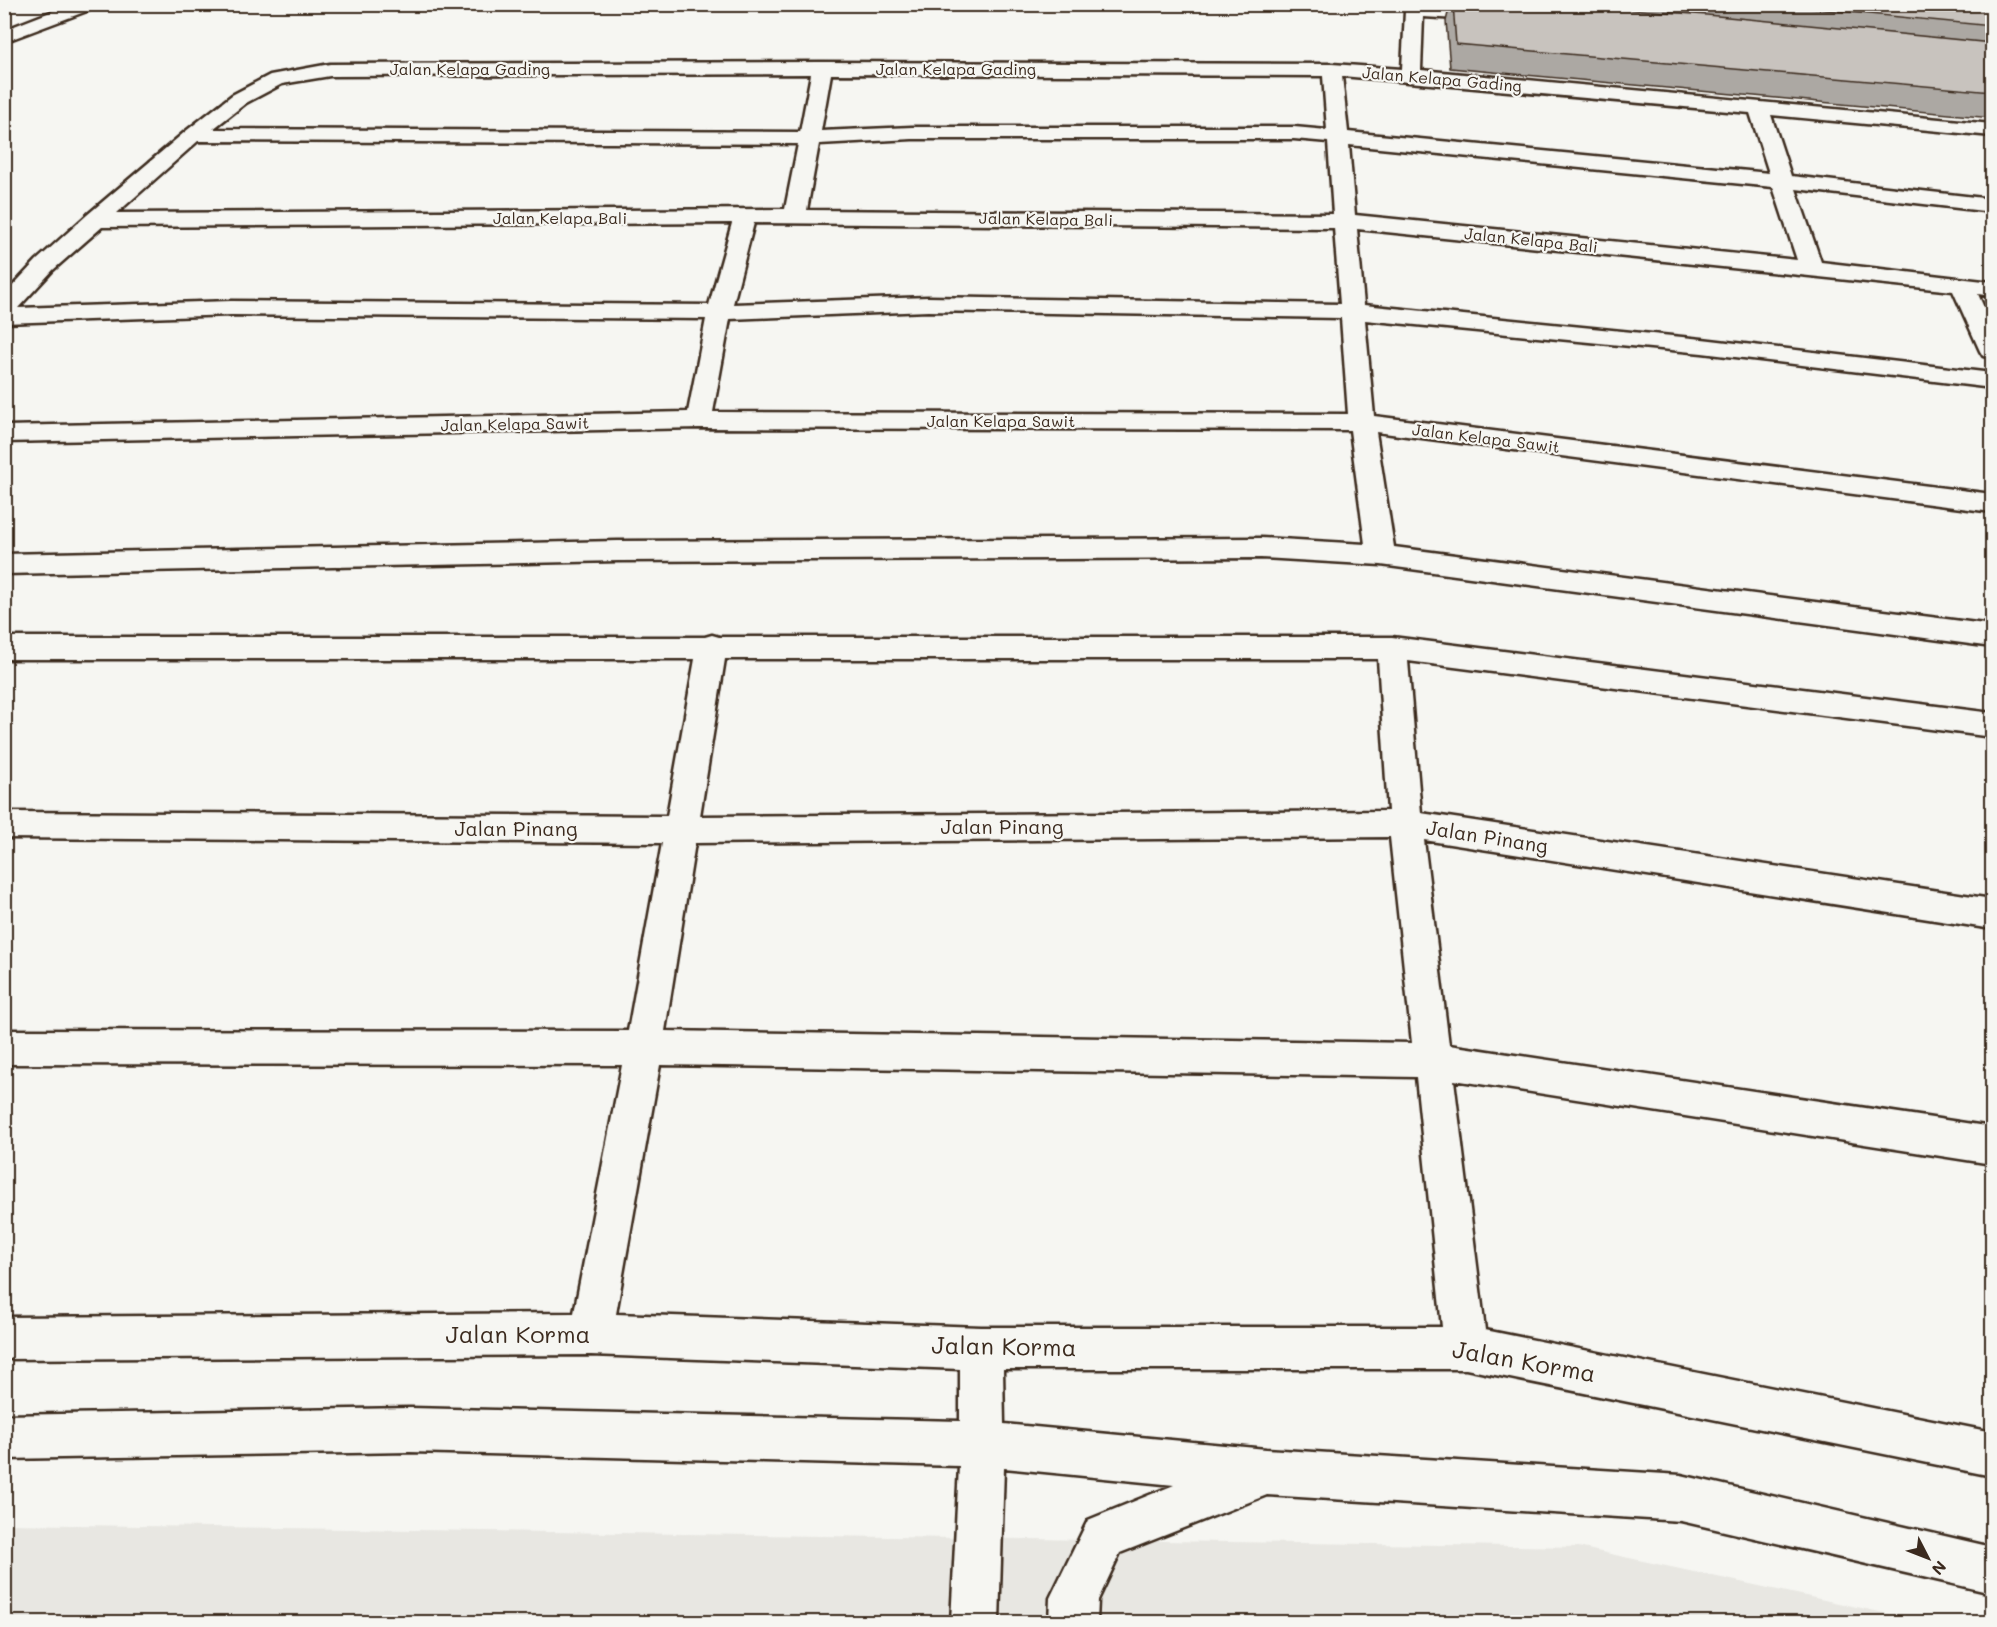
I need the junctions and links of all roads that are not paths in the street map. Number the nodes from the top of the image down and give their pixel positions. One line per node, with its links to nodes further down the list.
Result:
1 (88, 4): 4 (street)
2 (1416, 8): 3 (street); 7 (street)
3 (1509, 17)
4 (4, 37)
5 (822, 68): 6 (street, Jalan Kelapa Gading); 10 (street, Jalan Kelapa Gading); 12 (street)
6 (1332, 70): 7 (street, Jalan Kelapa Gading); 11 (street)
7 (1412, 75): 8 (street, Jalan Kelapa Gading)
8 (1758, 107): 9 (street, Jalan Kelapa Gading); 13 (street)
9 (1992, 130)
10 (193, 135): 12 (street); 17 (street, Jalan Kelapa Gading)
11 (1337, 137): 12 (street); 13 (street); 18 (street)
12 (810, 138): 15 (street)
13 (1782, 181): 14 (street); 19 (street)
14 (1992, 205)
15 (795, 216): 16 (street, Jalan Kelapa Bali); 18 (street, Jalan Kelapa Bali)
16 (745, 217): 17 (street, Jalan Kelapa Bali); 24 (street)
17 (95, 220): 22 (street, Jalan Kelapa Gading)
18 (1345, 221): 19 (street, Jalan Kelapa Bali); 23 (street)
19 (1811, 268): 20 (street, Jalan Kelapa Bali)
20 (1962, 286): 21 (street, Jalan Kelapa Bali); 26 (street)
21 (1992, 289)
22 (4, 310)
23 (1351, 311): 24 (street); 27 (street); 29 (street)
24 (719, 312): 25 (street); 28 (street)
25 (4, 316)
26 (1992, 351)
27 (1992, 381)
28 (699, 420): 29 (street, Jalan Kelapa Sawit); 30 (street, Jalan Kelapa Sawit)
29 (1362, 422): 31 (street, Jalan Kelapa Sawit); 32 (street)
30 (4, 434)
31 (1992, 503)
32 (1381, 555): 33 (street); 34 (street)
33 (4, 564)
34 (1992, 636)
35 (712, 646): 36 (street); 37 (street); 41 (street)
36 (4, 648)
37 (1392, 648): 38 (street); 39 (street)
38 (1992, 725)
39 (1405, 824): 41 (street, Jalan Pinang); 42 (street, Jalan Pinang); 45 (street)
40 (4, 825): 41 (street, Jalan Pinang)
41 (679, 830): 44 (street)
42 (1992, 914)
43 (4, 1047): 44 (street)
44 (644, 1048): 45 (street); 47 (street)
45 (1433, 1060): 46 (street); 50 (street)
46 (1992, 1145)
47 (591, 1334): 48 (street, Jalan Korma); 49 (street, Jalan Korma)
48 (4, 1338)
49 (981, 1348): 50 (street, Jalan Korma); 52 (street)
50 (1466, 1348): 53 (street, Jalan Korma)
51 (4, 1437): 52 (street)
52 (982, 1444): 54 (street); 56 (street)
53 (1992, 1454)
54 (1266, 1472): 55 (street); 57 (street)
55 (1992, 1570)
56 (975, 1623)
57 (1073, 1623)

